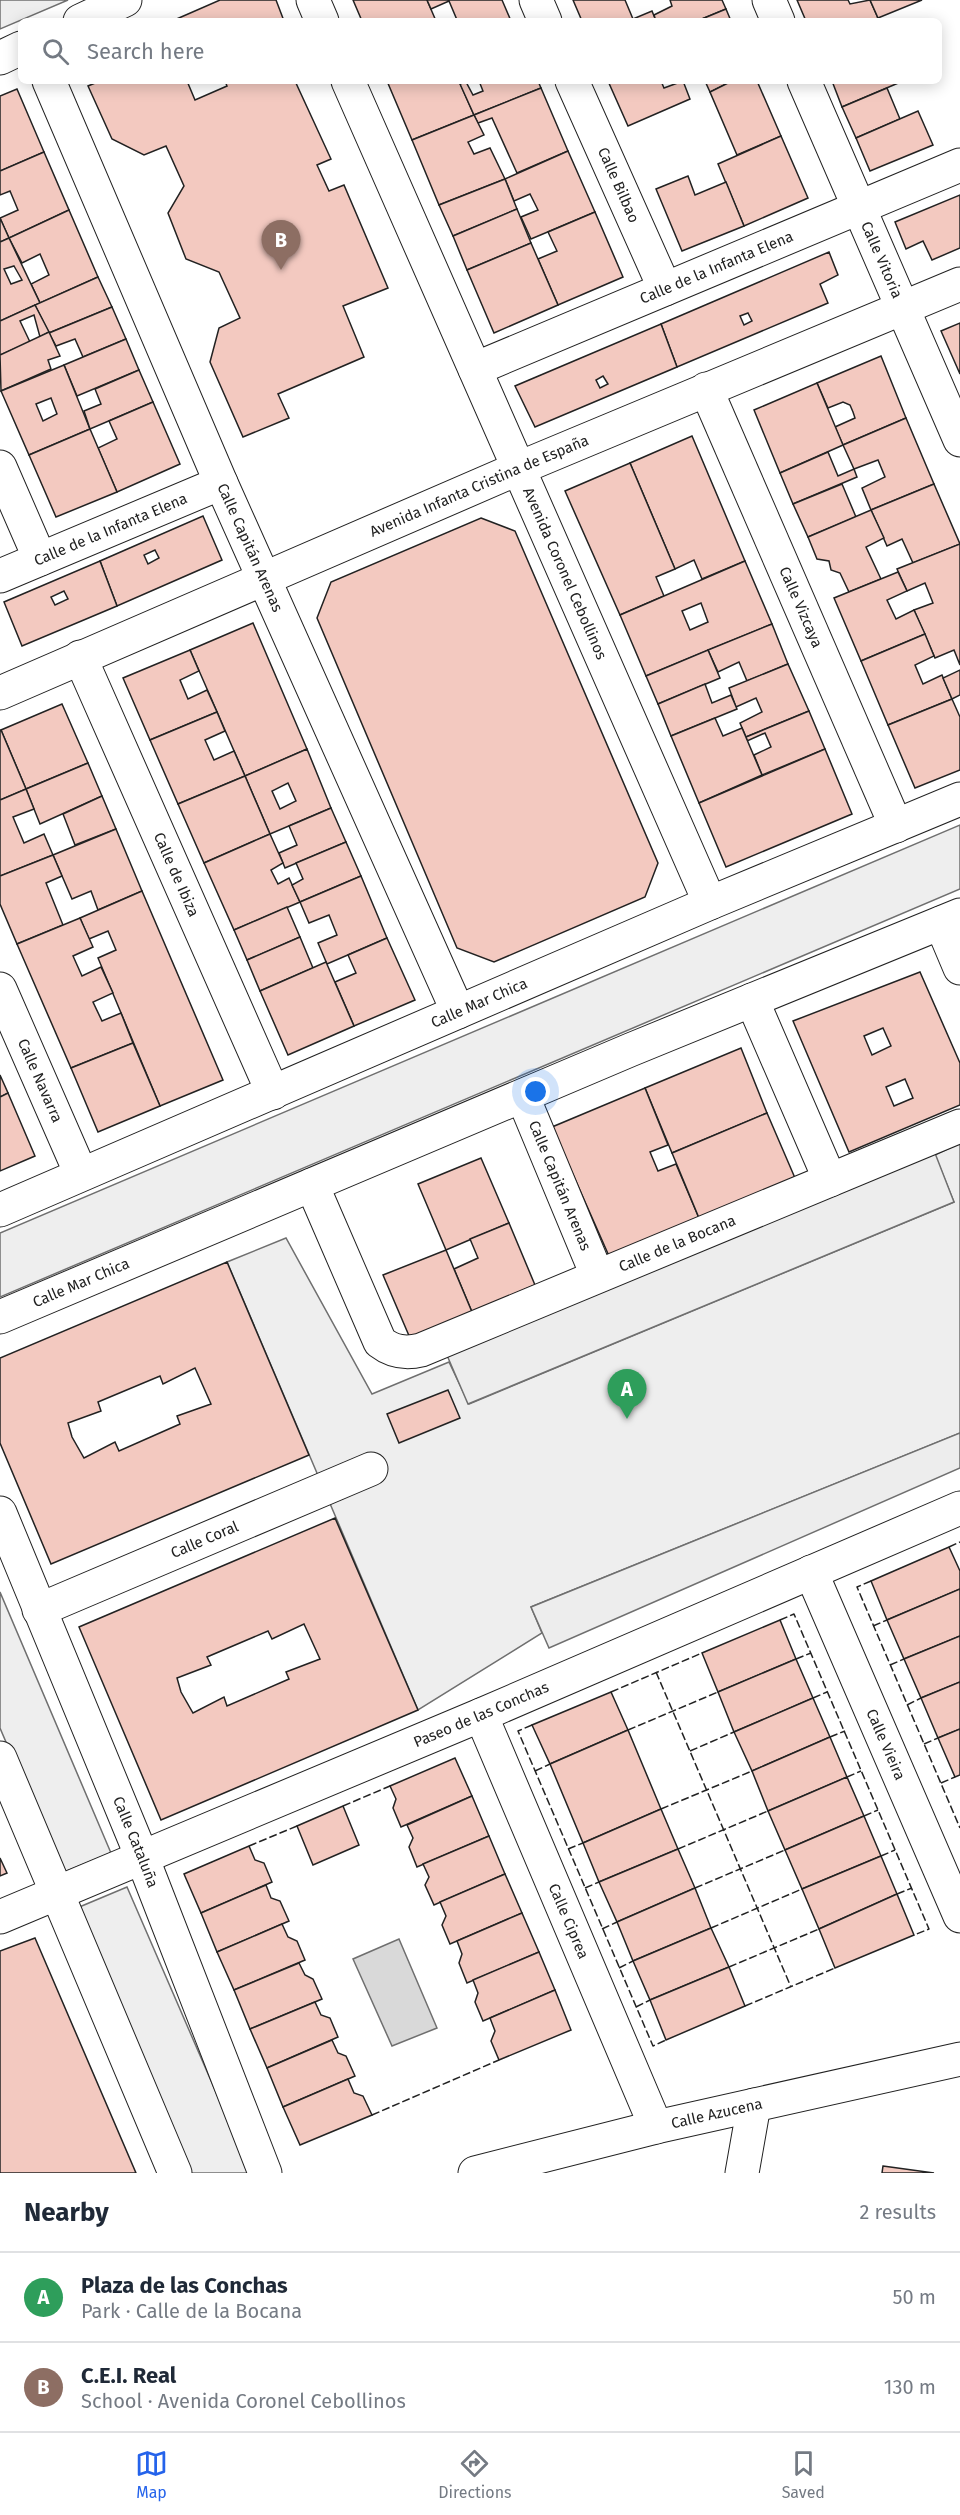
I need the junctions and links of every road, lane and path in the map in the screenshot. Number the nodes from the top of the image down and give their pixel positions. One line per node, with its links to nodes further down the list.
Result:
1 (125, 0): 5 (street)
2 (313, 0): 6 (street)
3 (536, 0): 7 (street)
4 (769, 0): 8 (street)
5 (86, 18)
6 (321, 18)
7 (544, 18)
8 (777, 18)
9 (18, 49): 10 (street)
10 (0, 58)
11 (50, 84): 25 (street, Calle Capitán Arenas)
12 (349, 84): 20 (street, Avenida Coronel Cebollinos)
13 (573, 84): 18 (street, Calle Bilbao)
14 (805, 84): 16 (street, Calle Vitoria)
15 (960, 165): 16 (street, Calle de la Infanta Elena)
16 (860, 209): 18 (street, Calle de la Infanta Elena); 19 (street, Calle Vitoria)
17 (960, 284): 19 (street, Avenida Infanta Cristina de España)
18 (665, 289): 20 (street, Calle de la Infanta Elena)
19 (904, 307): 21 (street, Avenida Infanta Cristina de España); 22 (street, Calle Vitoria)
20 (475, 369): 24 (street, Avenida Coronel Cebollinos)
21 (706, 389): 24 (street, Avenida Infanta Cristina de España); 32 (street, Calle Vizcaya)
22 (960, 440)
23 (0, 467): 26 (street)
24 (518, 469): 28 (street, Avenida Infanta Cristina de España); 33 (street, Avenida Coronel Cebollinos)
25 (221, 483): 26 (street, Calle de la Infanta Elena); 28 (street, Calle Capitán Arenas)
26 (40, 559): 27 (street, Calle de la Infanta Elena)
27 (0, 576)
28 (266, 580): 29 (street, Avenida Infanta Cristina de España); 38 (street, Calle Capitán Arenas)
29 (80, 657): 30 (street, Avenida Infanta Cristina de España); 39 (street, Calle de Ibiza)
30 (0, 693)
31 (960, 799): 32 (street, Calle Mar Chica)
32 (896, 826): 33 (street, Calle Mar Chica)
33 (710, 903): 38 (street, Calle Mar Chica)
34 (950, 919): 35 (street); 37 (street, Calle Mar Chica)
35 (960, 968)
36 (0, 989): 42 (street, Calle Navarra)
37 (752, 1000): 40 (street, Calle Mar Chica); 43 (street)
38 (458, 1012): 39 (street, Calle Mar Chica)
39 (273, 1092): 42 (street, Calle Mar Chica)
40 (523, 1097): 44 (street, Calle Mar Chica); 46 (street, Calle Capitán Arenas)
41 (960, 1126): 43 (street, Calle de la Bocana)
42 (81, 1174): 45 (street, Calle Mar Chica)
43 (830, 1180): 46 (street, Calle de la Bocana)
44 (312, 1185): 46 (street, Calle de la Bocana); 47 (street, Calle Mar Chica)
45 (0, 1210)
46 (597, 1275)
47 (0, 1317)
48 (371, 1469): 52 (street, Calle Coral)
49 (960, 1508): 51 (street, Paseo de las Conchas)
50 (0, 1513): 52 (street, Calle Cataluña)
51 (811, 1572): 53 (street, Paseo de las Conchas); 57 (street, Calle Vieira)
52 (39, 1610): 55 (street, Calle Cataluña)
53 (481, 1715): 55 (street, Paseo de las Conchas); 61 (street, Calle Ciprea)
54 (0, 1758): 56 (street)
55 (142, 1857): 56 (street, Paseo de las Conchas); 63 (street, Calle Cataluña)
56 (59, 1893): 58 (street, Paseo de las Conchas); 62 (street)
57 (960, 1916)
58 (0, 1917)
59 (960, 2059): 60 (street, Calle Azucena)
60 (754, 2105): 61 (street, Calle Azucena); 65 (street)
61 (656, 2127): 64 (street, Calle Azucena)
62 (175, 2173)
63 (265, 2173)
64 (475, 2173)
65 (742, 2173)

